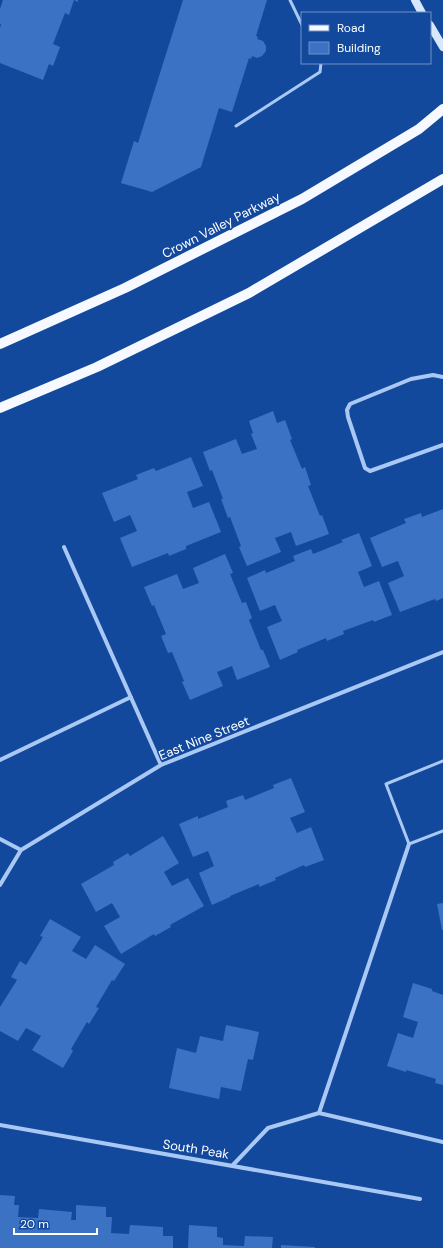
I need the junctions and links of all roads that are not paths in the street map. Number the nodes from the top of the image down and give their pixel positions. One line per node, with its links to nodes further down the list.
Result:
1 (290, 0): 4 (lane)
2 (415, 0): 3 (main road)
3 (421, 12)
4 (301, 23)
5 (431, 27): 6 (main road)
6 (443, 47)
7 (321, 64): 9 (lane)
8 (443, 110): 11 (main road, Crown Valley Parkway)
9 (236, 126)
10 (443, 179): 13 (main road)
11 (0, 344)
12 (443, 377): 14 (street)
13 (0, 408)
14 (443, 445)
15 (64, 546): 17 (street)
16 (443, 652): 20 (street, East Nine Street)
17 (130, 697): 18 (street); 20 (street)
18 (0, 760)
19 (443, 761): 23 (lane)
20 (161, 765): 24 (street, East Nine Street)
21 (443, 831): 23 (lane)
22 (0, 839): 24 (street)
23 (409, 844): 26 (street)
24 (21, 850): 25 (street, East Nine Street)
25 (0, 885)
26 (318, 1113): 28 (street, South Peak); 29 (street, South Peak)
27 (0, 1125): 29 (street, South Peak)
28 (443, 1142)
29 (232, 1166): 30 (street)
30 (420, 1199)

